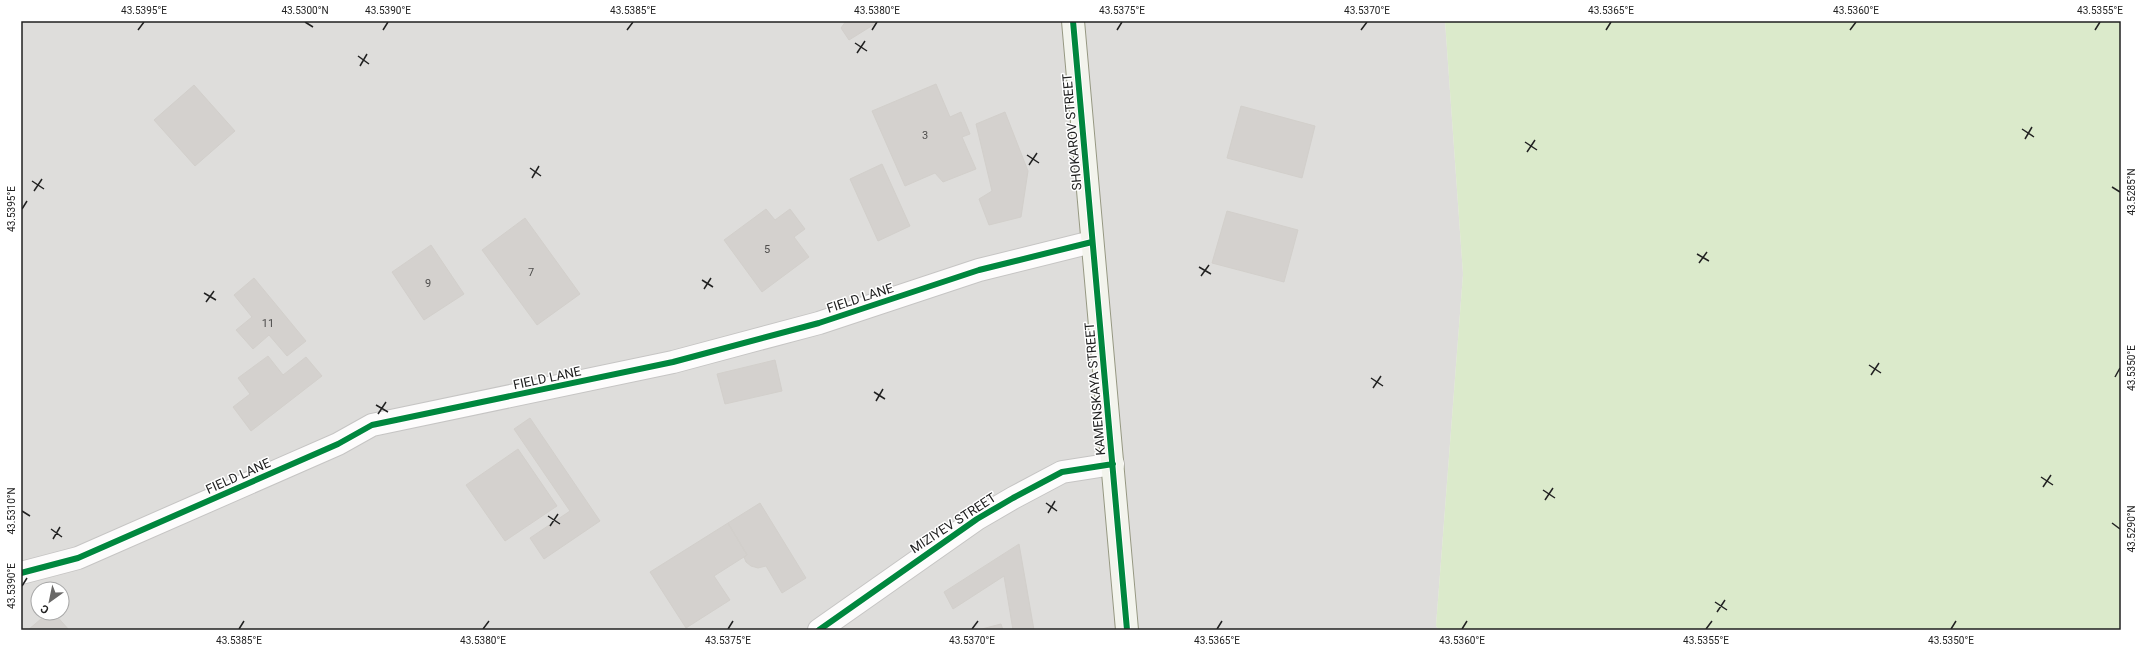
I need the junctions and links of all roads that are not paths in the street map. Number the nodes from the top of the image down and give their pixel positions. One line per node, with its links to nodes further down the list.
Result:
1 (1073, 21): 2 (street, SHOKAROV STREET)
2 (1092, 242): 3 (street, KAMENSKAYA STREET); 4 (street, FIELD LANE)
3 (1113, 464): 5 (street, MIZIYEV STREET); 6 (street, KAMENSKAYA STREET)
4 (21, 573)
5 (819, 630)
6 (1127, 630)

